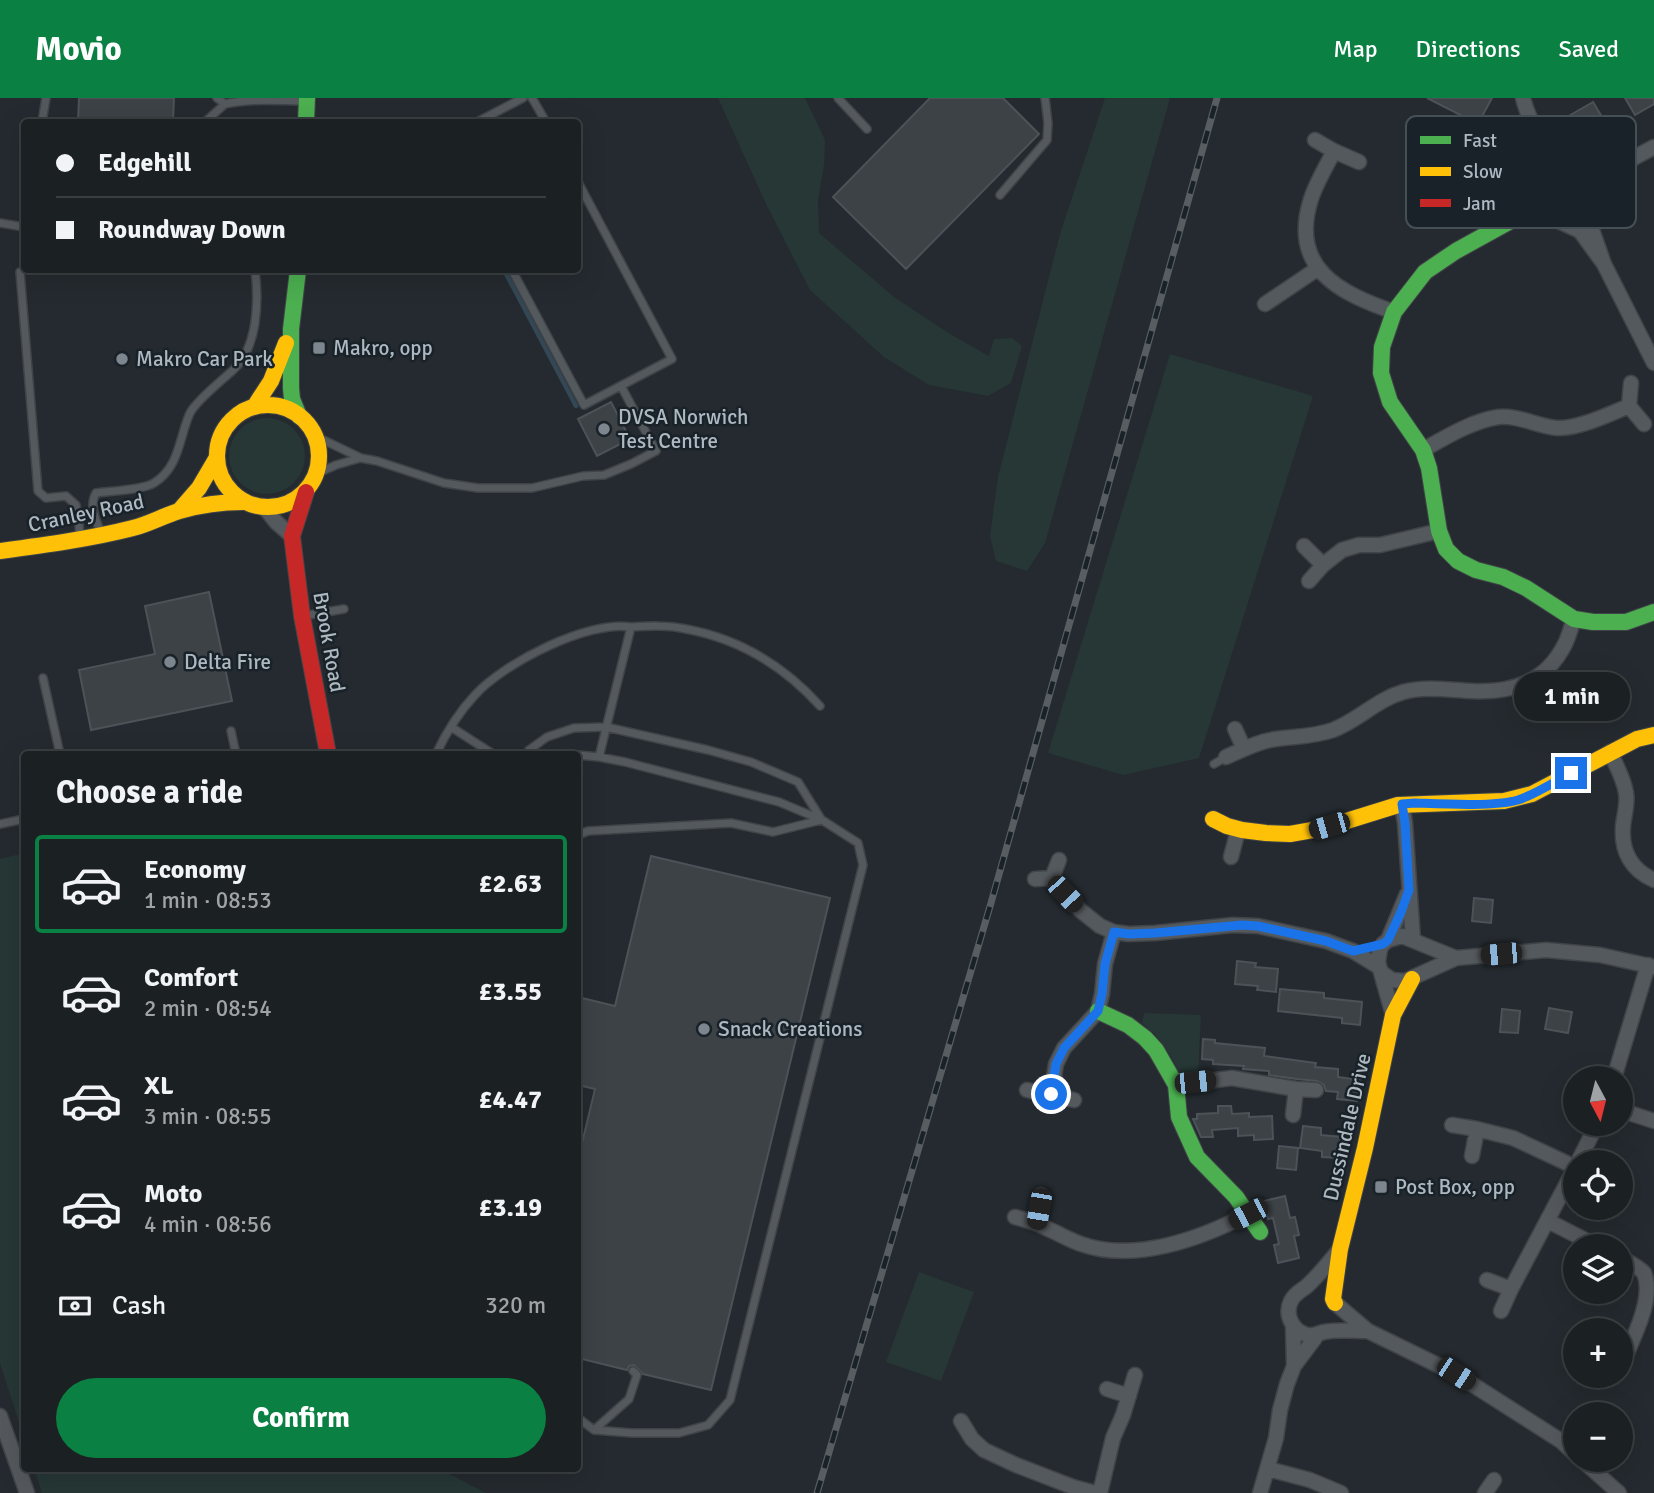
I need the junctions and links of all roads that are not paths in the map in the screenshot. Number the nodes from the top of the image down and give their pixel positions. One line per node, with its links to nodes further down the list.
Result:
1 (46, 98): 12 (lane)
2 (217, 98): 10 (lane)
3 (523, 98): 15 (lane)
4 (532, 98): 16 (lane)
5 (838, 98): 17 (lane)
6 (1045, 98): 24 (lane)
7 (1522, 98): 11 (street)
8 (239, 99): 9 (lane); 10 (lane)
9 (307, 100): 14 (street)
10 (225, 104): 13 (lane)
11 (1528, 116)
12 (42, 119)
13 (208, 119)
14 (306, 119)
15 (483, 119)
16 (543, 119)
17 (867, 129)
18 (1315, 140): 20 (street)
19 (1654, 147): 21 (street)
20 (1334, 151): 22 (street); 31 (street)
21 (1636, 157)
22 (1359, 162)
23 (581, 188): 41 (lane)
24 (1000, 195)
25 (0, 223): 26 (lane)
26 (21, 226)
27 (1498, 228): 37 (street)
28 (1573, 228): 30 (street)
29 (1593, 228): 30 (street)
30 (1604, 264): 39 (street)
31 (1317, 269): 36 (street); 37 (street)
32 (20, 272): 58 (lane)
33 (255, 273): 56 (lane)
34 (298, 273): 38 (street)
35 (514, 273): 41 (lane)
36 (1265, 304)
37 (1394, 312): 47 (street)
38 (291, 329): 42 (street); 44 (street)
39 (1654, 363)
40 (1631, 383): 43 (street)
41 (621, 386): 48 (lane)
42 (256, 404): 44 (street); 49 (street)
43 (1629, 406): 45 (street); 47 (street)
44 (299, 415): 46 (street)
45 (1644, 424)
46 (315, 436): 48 (lane); 50 (street)
47 (1423, 450): 55 (street)
48 (361, 458): 50 (lane)
49 (216, 459): 52 (street); 54 (street, Cranley Road)
50 (316, 474): 51 (street)
51 (306, 492): 53 (street); 57 (street, Brook Road)
52 (243, 502): 53 (street); 54 (street, Cranley Road)
53 (265, 508): 57 (street)
54 (178, 512): 56 (street, Cranley Road)
55 (1439, 531): 61 (street); 66 (street)
56 (103, 536): 58 (street, Cranley Road)
57 (292, 536): 65 (street, Brook Road)
58 (80, 540): 60 (street, Cranley Road)
59 (1304, 546): 61 (street)
60 (0, 551)
61 (1323, 565): 62 (street)
62 (1309, 581)
63 (344, 609): 65 (lane)
64 (1654, 612): 66 (street)
65 (302, 617): 78 (street, Brook Road)
66 (1574, 619): 75 (street)
67 (631, 627): 69 (lane); 70 (lane); 71 (lane)
68 (43, 678): 76 (lane)
69 (820, 706)
70 (451, 727): 79 (lane); 80 (lane)
71 (606, 727): 81 (lane); 84 (lane); 89 (lane)
72 (1234, 729): 75 (street)
73 (231, 731): 77 (lane)
74 (1654, 735): 82 (street)
75 (1244, 749): 85 (street)
76 (59, 751)
77 (235, 751)
78 (326, 751)
79 (438, 751)
80 (487, 751)
81 (528, 751)
82 (1610, 752): 86 (street); 97 (street)
83 (581, 755): 84 (lane)
84 (599, 757): 89 (lane)
85 (1220, 761)
86 (1402, 804): 91 (street); 98 (street, Dussindale Drive)
87 (1213, 818): 91 (street)
88 (21, 820): 90 (lane)
89 (822, 820): 92 (lane); 151 (lane)
90 (0, 824)
91 (1238, 830): 93 (street)
92 (581, 834)
93 (1231, 857)
94 (1059, 860): 95 (street)
95 (1052, 877): 96 (street); 99 (street)
96 (1035, 879)
97 (1654, 880)
98 (1409, 890): 100 (street, Dussindale Drive); 101 (street, Dussindale Drive)
99 (1114, 932): 102 (street); 107 (street)
100 (1386, 942): 101 (street); 102 (street); 105 (street, Dussindale Drive)
101 (1414, 942): 103 (street); 106 (street, Dussindale Drive)
102 (1353, 951): 105 (street)
103 (1456, 958): 104 (street); 106 (street)
104 (1651, 966): 109 (street)
105 (1381, 970): 106 (street); 108 (street, Dussindale Drive)
106 (1414, 977): 108 (street, Dussindale Drive)
107 (1098, 1011): 110 (street); 114 (street)
108 (1393, 1015): 131 (street, Dussindale Drive)
109 (1618, 1066)
110 (1176, 1085): 111 (street); 125 (street)
111 (1296, 1089): 113 (street); 117 (street)
112 (1027, 1090): 114 (street)
113 (1316, 1090)
114 (1051, 1094): 115 (street)
115 (1074, 1100)
116 (1633, 1114): 118 (street)
117 (1293, 1115)
118 (1654, 1121)
119 (1452, 1125): 120 (street)
120 (1477, 1129): 121 (street); 122 (street)
121 (1472, 1156)
122 (1563, 1162)
123 (1563, 1192): 127 (street)
124 (1041, 1195): 128 (street)
125 (1248, 1214): 128 (street); 129 (street)
126 (1015, 1217): 128 (street)
127 (1548, 1221): 130 (street); 136 (street)
128 (1036, 1223)
129 (1260, 1232)
130 (1573, 1234)
131 (1340, 1249): 135 (street, Dussindale Drive); 137 (street, Dussindale Drive)
132 (1633, 1264): 134 (street)
133 (1487, 1280): 136 (street)
134 (1652, 1286): 142 (street)
135 (1305, 1289): 137 (street); 139 (street, Dussindale Drive)
136 (1511, 1289): 138 (street)
137 (1334, 1301): 140 (street); 141 (street, Dussindale Drive)
138 (1501, 1311)
139 (1293, 1325): 141 (street); 143 (street)
140 (1368, 1331): 141 (street); 152 (street)
141 (1321, 1333): 143 (street, Dussindale Drive)
142 (1633, 1340)
143 (1294, 1366): 153 (street)
144 (634, 1371): 151 (lane)
145 (1135, 1375): 147 (street)
146 (1107, 1389): 147 (street)
147 (1129, 1396): 158 (street)
148 (0, 1416): 157 (street)
149 (581, 1420): 151 (lane)
150 (961, 1421): 158 (street)
151 (594, 1430)
152 (1563, 1443)
153 (1268, 1469): 156 (street); 159 (street)
154 (1595, 1472): 161 (street)
155 (1494, 1480): 160 (street)
156 (1336, 1492)
157 (27, 1493)
158 (1098, 1493)
159 (1260, 1493)
160 (1485, 1493)
161 (1619, 1493)

